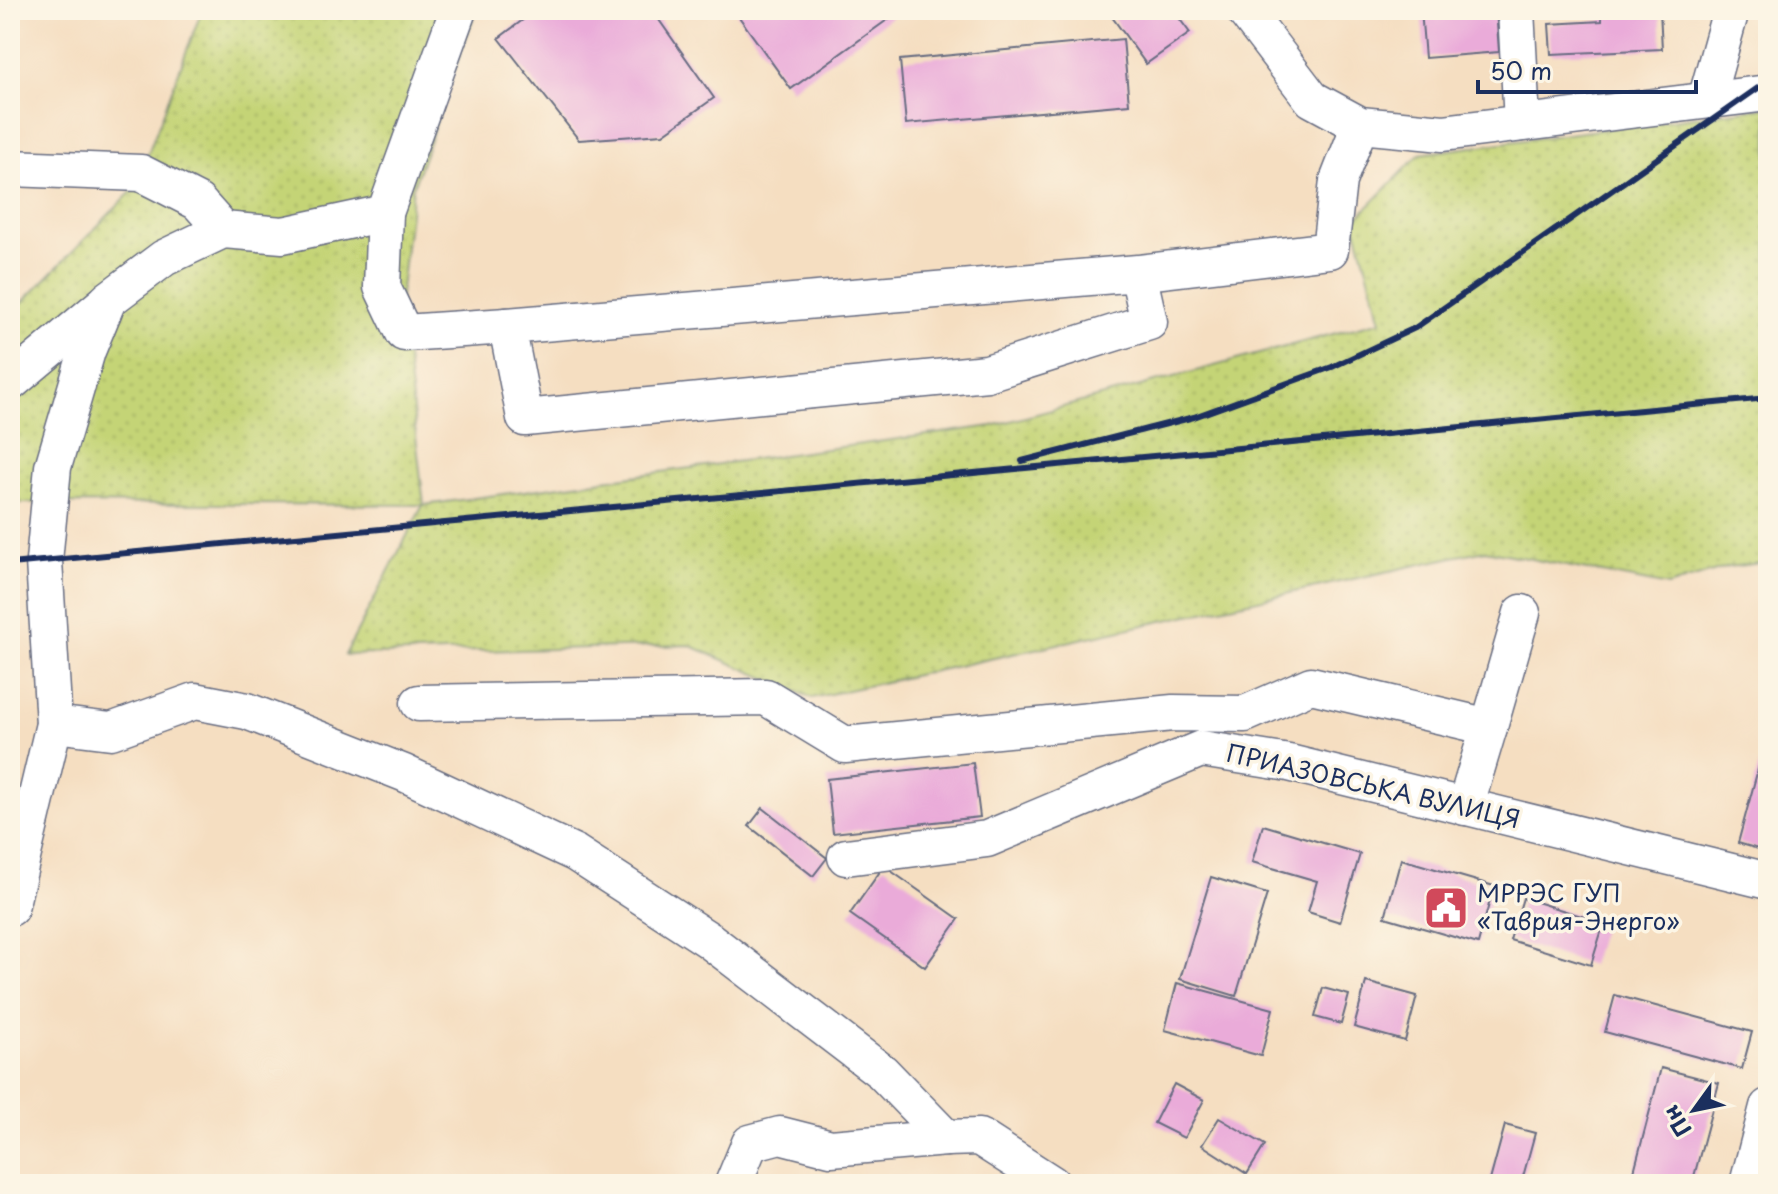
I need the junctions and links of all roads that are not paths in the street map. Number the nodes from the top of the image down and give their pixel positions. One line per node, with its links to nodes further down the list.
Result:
1 (458, 10): 10 (street)
2 (1244, 10): 8 (street)
3 (1516, 10): 7 (street)
4 (1731, 10): 6 (street)
5 (1768, 93): 6 (street)
6 (1706, 100): 7 (street)
7 (1522, 123): 8 (street)
8 (1360, 125): 12 (street)
9 (10, 168): 11 (street)
10 (385, 213): 11 (street); 14 (street)
11 (223, 230): 13 (street)
12 (1138, 273): 14 (street); 14 (street)
13 (108, 300): 15 (street); 18 (street)
14 (507, 326)
15 (10, 383)
16 (1522, 613): 19 (street)
17 (419, 703): 19 (street)
18 (54, 724): 23 (street); 25 (street)
19 (1489, 727): 20 (street)
20 (1465, 807): 21 (street, ПРИАЗОВСЬКА ВУЛИЦЯ); 22 (street, ПРИАЗОВСЬКА ВУЛИЦЯ)
21 (846, 857)
22 (1768, 881)
23 (10, 908)
24 (1768, 1107): 28 (street)
25 (946, 1138): 26 (street); 27 (street)
26 (733, 1184)
27 (1052, 1184)
28 (1748, 1184)

